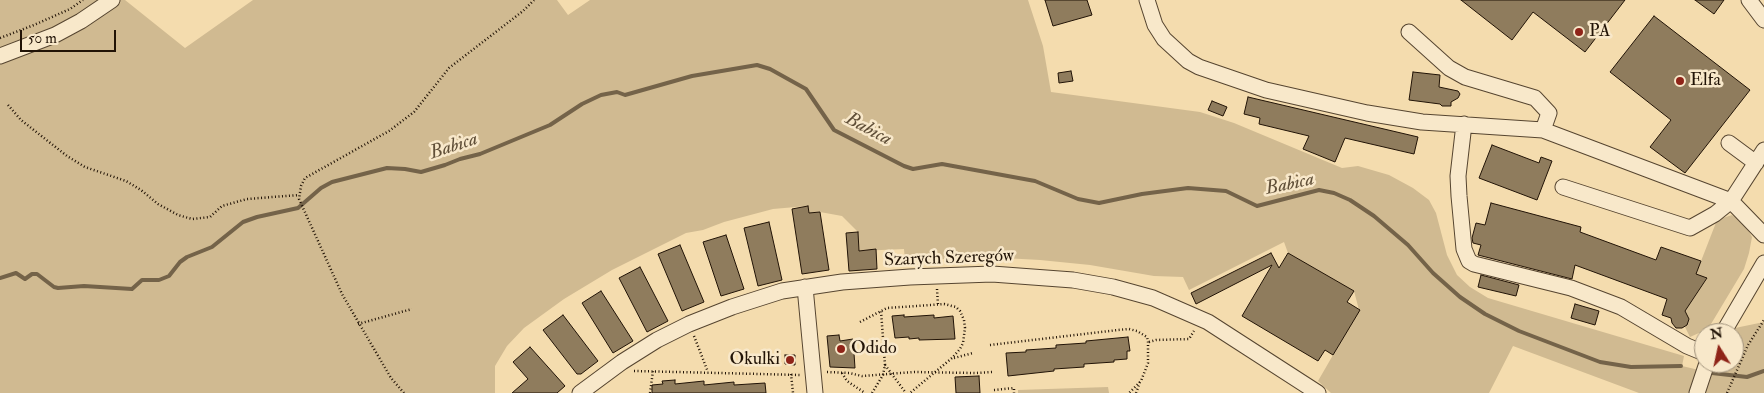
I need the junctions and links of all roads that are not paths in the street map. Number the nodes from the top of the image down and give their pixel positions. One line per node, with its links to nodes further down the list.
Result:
1 (112, 0): 6 (street)
2 (1147, 0): 7 (street)
3 (1749, 0): 4 (street)
4 (1764, 20)
5 (1409, 32): 8 (street)
6 (0, 56)
7 (1464, 124): 8 (street); 17 (street)
8 (1543, 130): 12 (street)
9 (1729, 143): 10 (street)
10 (1760, 157): 12 (street)
11 (1563, 187): 12 (street)
12 (1731, 201): 13 (street)
13 (1764, 235)
14 (1764, 263): 16 (street)
15 (805, 287): 20 (street, Szarych Szeregów); 21 (street, Szarych Szeregów); 22 (street)
16 (1729, 323)
17 (1694, 349)
18 (1703, 373): 19 (street)
19 (1698, 388)
20 (1311, 391)
21 (580, 393)
22 (815, 393)

